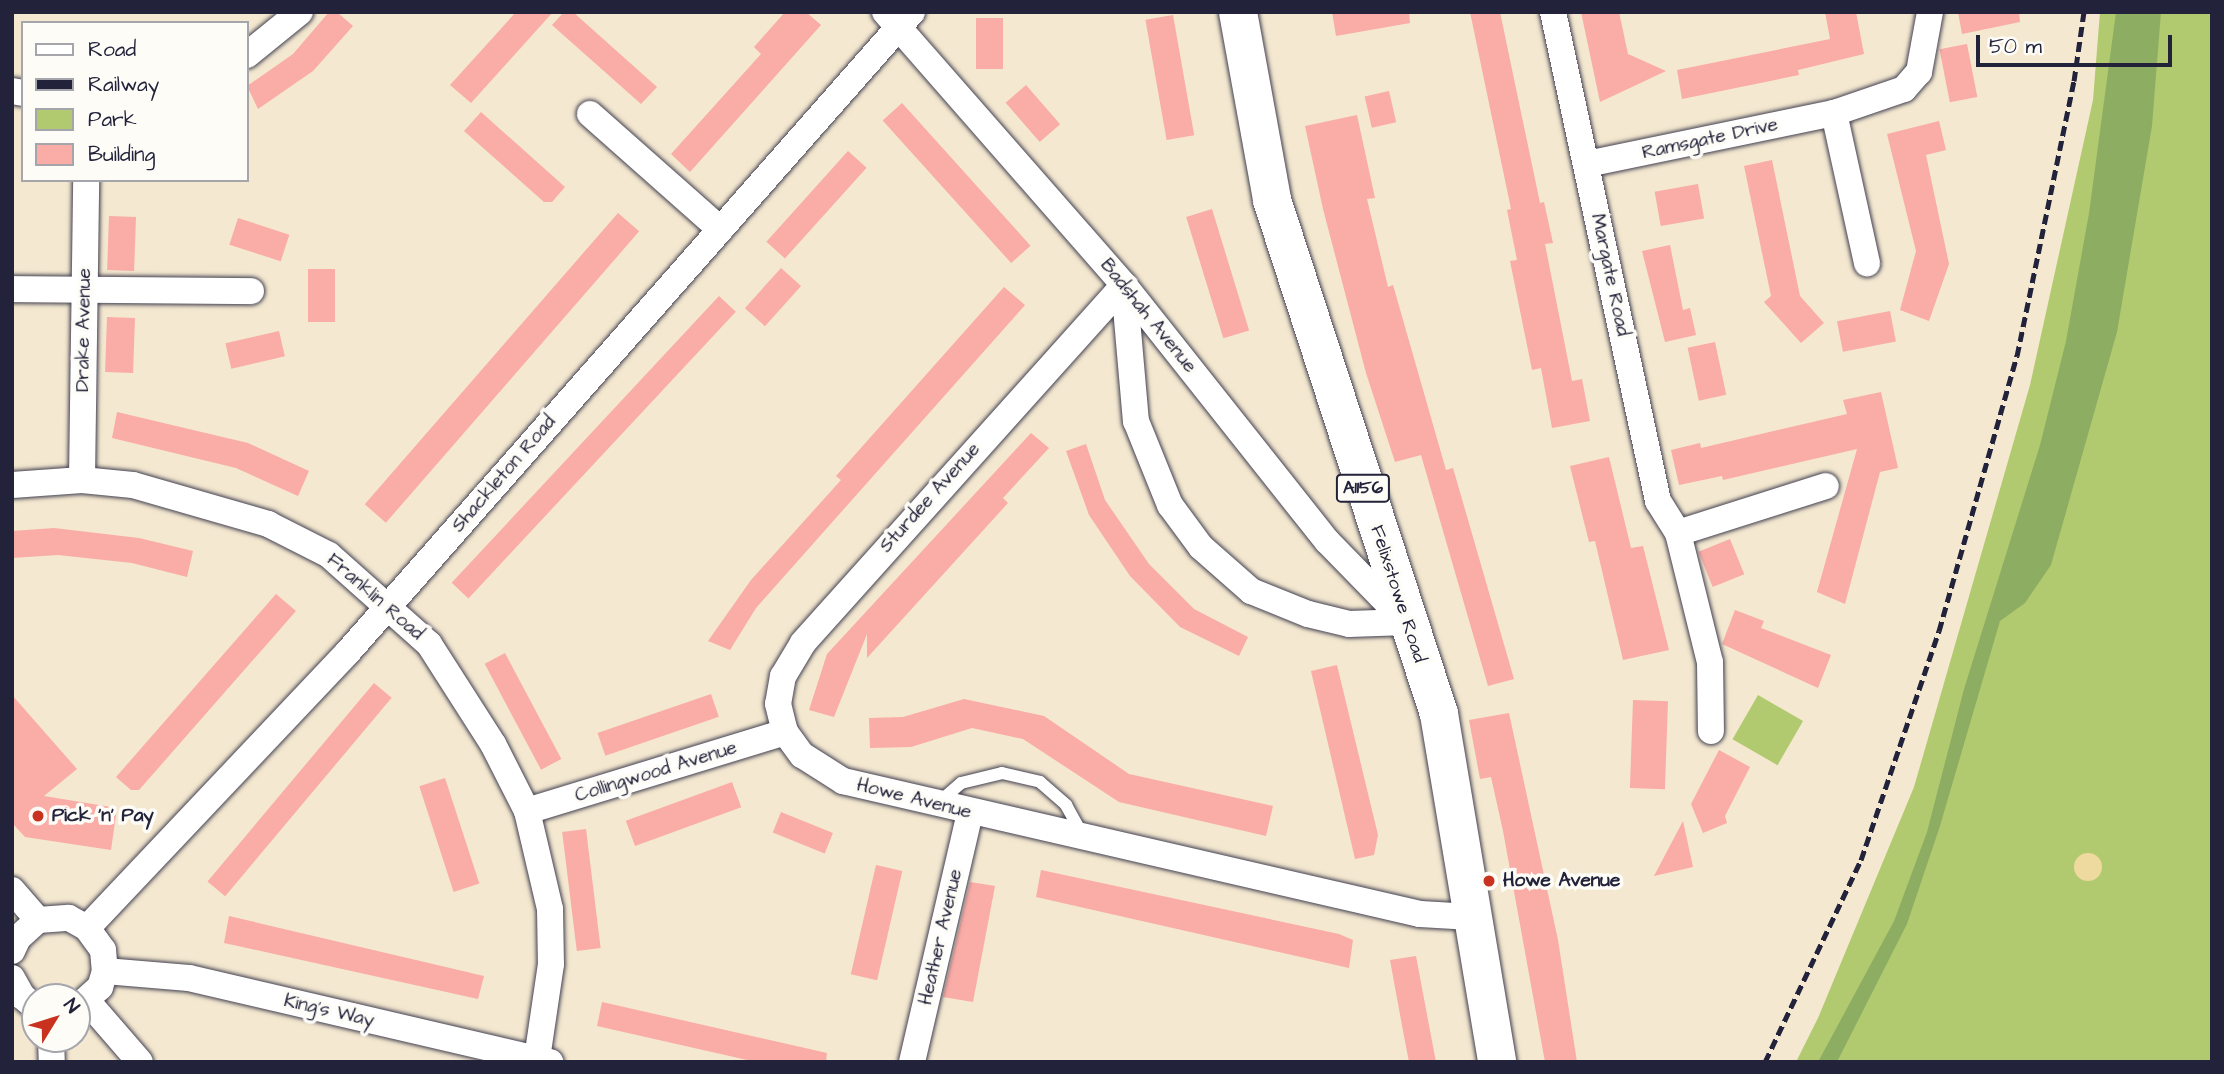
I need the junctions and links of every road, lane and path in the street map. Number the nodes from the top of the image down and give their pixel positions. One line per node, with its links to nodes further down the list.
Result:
1 (300, 12): 6 (street)
2 (1238, 12): 22 (main road, Felixstowe Road / A1156)
3 (1553, 12): 9 (street, Margate Road)
4 (1930, 12): 7 (street, Ramsgate Drive)
5 (899, 17): 11 (street, Shackleton Road); 13 (street, Badshah Avenue)
6 (248, 54)
7 (1834, 113): 9 (street, Ramsgate Drive); 12 (street)
8 (590, 114): 11 (street)
9 (1587, 164): 20 (street, Margate Road)
10 (86, 182): 15 (street, Drake Avenue)
11 (720, 229): 21 (street, Shackleton Road)
12 (1867, 263)
13 (1124, 285): 22 (street, Badshah Avenue); 22 (street); 24 (street, Sturdee Avenue)
14 (12, 289): 15 (street)
15 (85, 290): 16 (street); 17 (street, Drake Avenue)
16 (251, 292)
17 (82, 480): 18 (street, Franklin Road); 21 (street, Franklin Road)
18 (12, 485)
19 (1826, 486): 20 (street)
20 (1678, 533): 23 (street, Margate Road)
21 (390, 604): 26 (street, Franklin Road); 32 (street, Shackleton Road)
22 (1407, 622): 30 (main road, Felixstowe Road / A1156)
23 (1711, 731)
24 (785, 732): 25 (street, Howe Avenue); 26 (street, Collingwood Avenue)
25 (937, 804): 27 (street, Howe Avenue); 28 (lane)
26 (527, 811): 37 (street, Franklin Road)
27 (970, 813): 28 (street, Howe Avenue); 39 (street, Heather Avenue)
28 (1084, 839): 30 (street, Howe Avenue)
29 (12, 890): 31 (street)
30 (1472, 917): 40 (main road, Felixstowe Road / A1156)
31 (38, 920): 32 (street); 33 (street)
32 (87, 928): 34 (street)
33 (12, 951)
34 (105, 971): 35 (street); 37 (street, King's Way)
35 (91, 992)
36 (91, 1014): 38 (street)
37 (544, 1060)
38 (139, 1062)
39 (912, 1062)
40 (1497, 1062)

